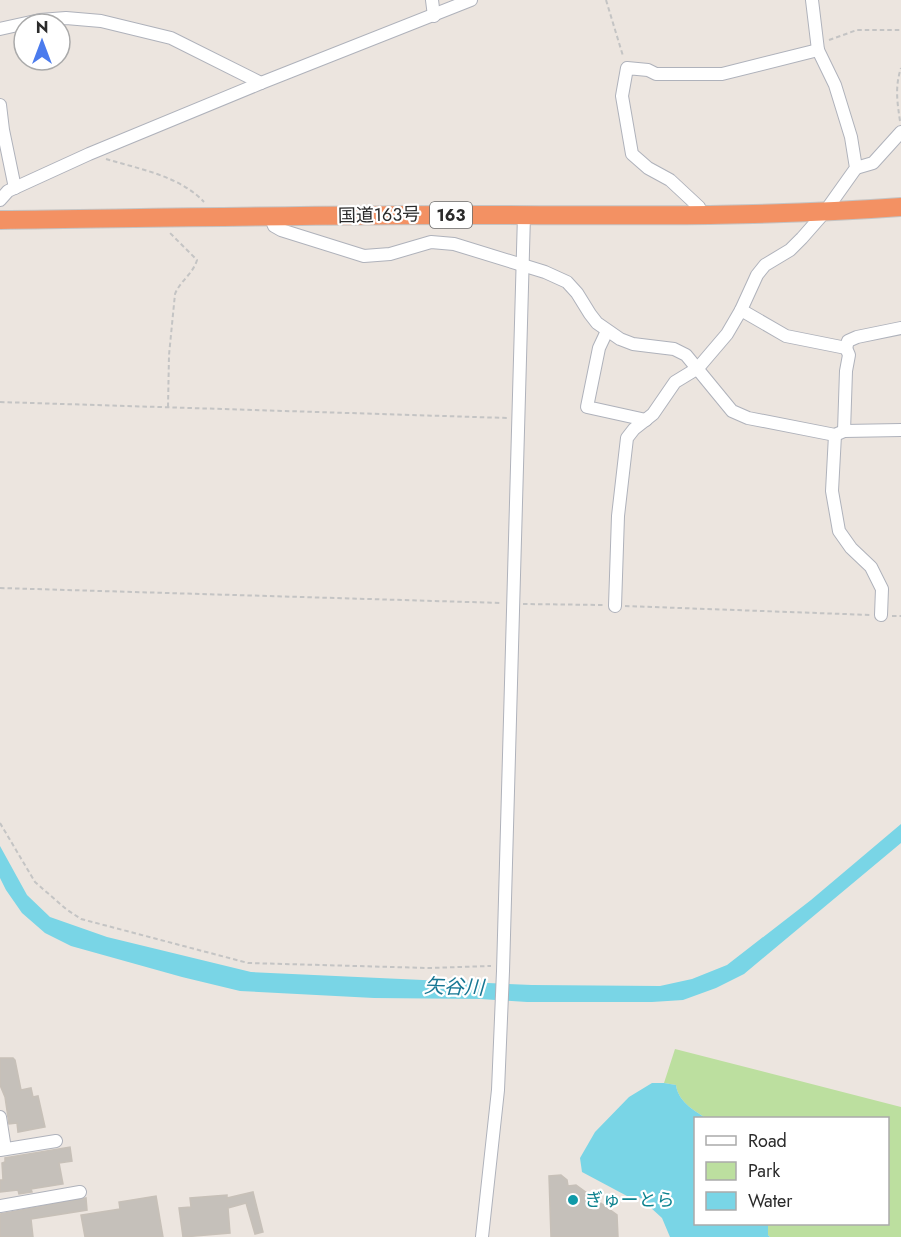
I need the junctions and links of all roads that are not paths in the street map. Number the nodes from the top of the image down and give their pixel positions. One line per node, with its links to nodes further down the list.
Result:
1 (432, 0): 4 (street)
2 (471, 0): 4 (street)
3 (810, 1): 6 (street)
4 (434, 16): 7 (street)
5 (0, 28): 7 (street)
6 (818, 50): 10 (street); 17 (street)
7 (261, 83): 11 (street)
8 (0, 105): 11 (street)
9 (901, 132): 10 (street)
10 (856, 168): 14 (street)
11 (15, 188): 12 (street)
12 (0, 200)
13 (901, 207): 14 (highway, 国道163号 / 163)
14 (824, 213): 17 (highway, 国道163号 / 163); 20 (street)
15 (524, 214): 16 (highway, 国道163号 / 163); 17 (highway, 国道163号 / 163); 19 (street)
16 (270, 216): 18 (highway, 国道163号 / 163); 19 (street)
17 (702, 216)
18 (0, 220)
19 (524, 265): 22 (street); 35 (street)
20 (741, 310): 23 (street); 24 (street)
21 (901, 328): 23 (street)
22 (607, 331): 24 (street); 25 (street)
23 (846, 348): 27 (street)
24 (698, 368): 25 (street); 27 (street)
25 (646, 420): 28 (street)
26 (901, 430): 27 (street)
27 (840, 433): 29 (street)
28 (615, 606)
29 (882, 615)
30 (0, 1117): 32 (street)
31 (56, 1141): 32 (street)
32 (2, 1150)
33 (80, 1192): 34 (street)
34 (0, 1206)
35 (482, 1237)

